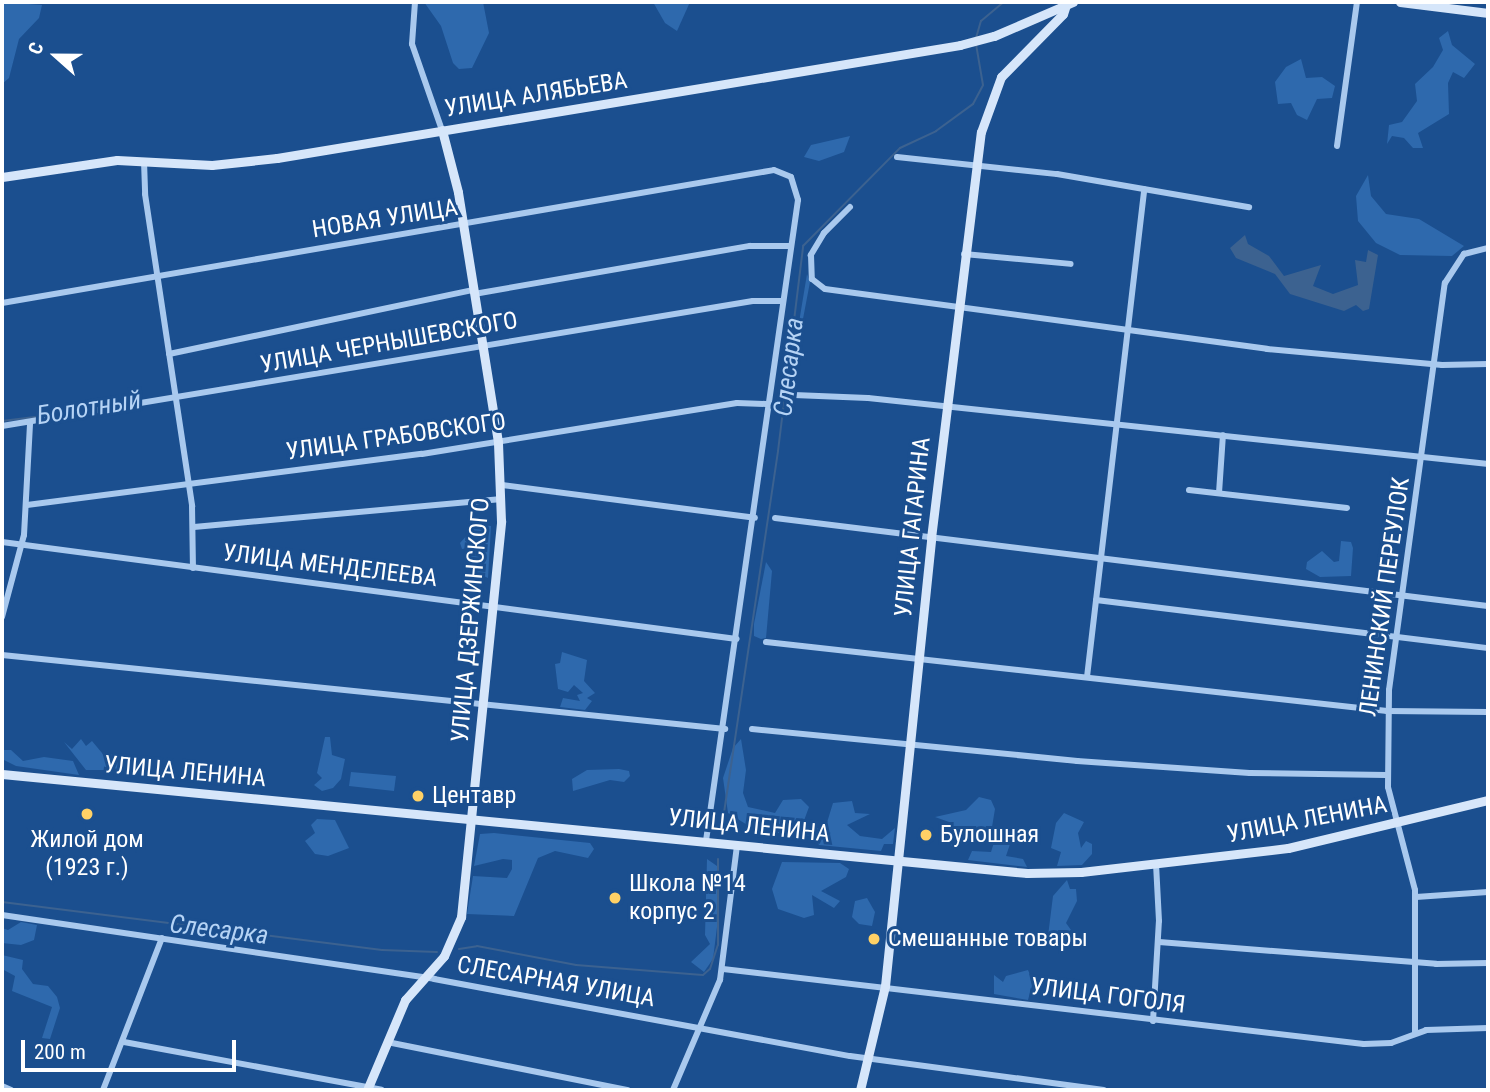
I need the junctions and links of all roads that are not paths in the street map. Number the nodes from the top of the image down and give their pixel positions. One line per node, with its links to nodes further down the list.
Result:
1 (415, 2): 8 (street)
2 (1357, 2): 9 (street)
3 (1400, 2): 5 (main road)
4 (1068, 3): 6 (main road, УЛИЦА АЛЯБЬЕВА); 7 (main road, УЛИЦА ГАГАРИНА)
5 (1488, 13)
6 (1026, 22): 7 (main road); 8 (main road, УЛИЦА АЛЯБЬЕВА)
7 (1034, 38): 12 (main road, УЛИЦА ГАГАРИНА)
8 (442, 130): 11 (main road, УЛИЦА АЛЯБЬЕВА); 17 (main road, УЛИЦА ДЗЕРЖИНСКОГО)
9 (1337, 146)
10 (897, 157): 12 (street)
11 (144, 161): 13 (main road, УЛИЦА АЛЯБЬЕВА); 22 (street)
12 (976, 164): 14 (street); 20 (main road, УЛИЦА ГАГАРИНА)
13 (2, 177)
14 (1144, 189): 16 (street); 27 (street)
15 (850, 207): 26 (street)
16 (1249, 207)
17 (463, 226): 18 (street, НОВАЯ УЛИЦА); 22 (street, НОВАЯ УЛИЦА); 23 (main road, УЛИЦА ДЗЕРЖИНСКОГО)
18 (791, 246): 23 (street); 24 (street)
19 (1488, 248): 30 (street, ЛЕНИНСКИЙ ПЕРЕУЛОК)
20 (964, 254): 21 (street); 26 (main road, УЛИЦА ГАГАРИНА)
21 (1071, 264)
22 (157, 276): 25 (street, НОВАЯ УЛИЦА); 29 (street)
23 (473, 292): 28 (main road, УЛИЦА ДЗЕРЖИНСКОГО); 29 (street)
24 (783, 301): 28 (street, УЛИЦА ЧЕРНЫШЕВСКОГО); 34 (street)
25 (2, 303)
26 (958, 305): 27 (street); 35 (main road, УЛИЦА ГАГАРИНА)
27 (1128, 328): 30 (street); 37 (street)
28 (482, 346): 33 (street, УЛИЦА ЧЕРНЫШЕВСКОГО); 40 (main road, УЛИЦА ДЗЕРЖИНСКОГО)
29 (169, 354): 33 (street)
30 (1435, 364): 31 (street); 41 (street, ЛЕНИНСКИЙ ПЕРЕУЛОК)
31 (1488, 364)
32 (794, 395): 35 (street)
33 (177, 400): 36 (street, УЛИЦА ЧЕРНЫШЕВСКОГО); 43 (street)
34 (770, 404): 40 (street, УЛИЦА ГРАБОВСКОГО); 50 (street)
35 (945, 408): 37 (street); 53 (main road, УЛИЦА ГАГАРИНА)
36 (30, 423): 38 (street, УЛИЦА ЧЕРНЫШЕВСКОГО); 48 (street)
37 (1115, 425): 39 (street); 56 (street)
38 (2, 426)
39 (1223, 435): 41 (street); 46 (street)
40 (498, 442): 43 (street, УЛИЦА ГРАБОВСКОГО); 44 (main road, УЛИЦА ДЗЕРЖИНСКОГО)
41 (1423, 458): 42 (street); 58 (street, ЛЕНИНСКИЙ ПЕРЕУЛОК)
42 (1488, 464)
43 (190, 485): 48 (street, УЛИЦА ГРАБОВСКОГО); 52 (street)
44 (502, 485): 47 (main road, УЛИЦА ДЗЕРЖИНСКОГО); 50 (street)
45 (1189, 490): 46 (street)
46 (1219, 493): 49 (street)
47 (502, 499): 52 (street); 61 (main road, УЛИЦА ДЗЕРЖИНСКОГО)
48 (27, 505): 55 (street)
49 (1347, 508)
50 (755, 518): 64 (street)
51 (775, 518): 53 (street)
52 (194, 527): 57 (street)
53 (931, 538): 56 (street); 68 (main road, УЛИЦА ГАГАРИНА)
54 (2, 542): 55 (street, УЛИЦА МЕНДЕЛЕЕВА)
55 (22, 545): 57 (street, УЛИЦА МЕНДЕЛЕЕВА); 62 (street)
56 (1100, 558): 58 (street); 59 (street)
57 (193, 568): 61 (street, УЛИЦА МЕНДЕЛЕЕВА)
58 (1403, 594): 60 (street); 63 (street, ЛЕНИНСКИЙ ПЕРЕУЛОК)
59 (1096, 600): 63 (street); 69 (street)
60 (1488, 606)
61 (494, 607): 64 (street, УЛИЦА МЕНДЕЛЕЕВА); 70 (main road, УЛИЦА ДЗЕРЖИНСКОГО)
62 (2, 617)
63 (1396, 638): 66 (street); 71 (street, ЛЕНИНСКИЙ ПЕРЕУЛОК)
64 (737, 639): 73 (street)
65 (766, 642): 68 (street)
66 (1488, 648)
67 (2, 655): 70 (street)
68 (918, 658): 69 (street); 75 (main road, УЛИЦА ГАГАРИНА)
69 (1087, 677): 71 (street)
70 (484, 703): 73 (street); 79 (main road, УЛИЦА ДЗЕРЖИНСКОГО)
71 (1387, 711): 72 (street); 77 (street, ЛЕНИНСКИЙ ПЕРЕУЛОК)
72 (1488, 712)
73 (725, 729): 81 (street)
74 (752, 729): 75 (street)
75 (909, 745): 77 (street); 83 (main road, УЛИЦА ГАГАРИНА)
76 (2, 774): 79 (main road, УЛИЦА ЛЕНИНА)
77 (1387, 775): 80 (street, ЛЕНИНСКИЙ ПЕРЕУЛОК)
78 (1488, 800): 80 (main road, УЛИЦА ЛЕНИНА)
79 (473, 819): 81 (main road, УЛИЦА ЛЕНИНА); 93 (main road, УЛИЦА ДЗЕРЖИНСКОГО)
80 (1397, 822): 84 (main road, УЛИЦА ЛЕНИНА); 86 (street, ЛЕНИНСКИЙ ПЕРЕУЛОК)
81 (706, 841): 82 (main road, УЛИЦА ЛЕНИНА)
82 (737, 845): 83 (main road, УЛИЦА ЛЕНИНА); 92 (street)
83 (898, 860): 84 (main road, УЛИЦА ЛЕНИНА); 94 (main road, УЛИЦА ГАГАРИНА)
84 (1156, 864): 89 (street)
85 (1488, 892): 86 (street)
86 (1416, 897): 90 (street, ЛЕНИНСКИЙ ПЕРЕУЛОК)
87 (2, 915): 88 (street, СЛЕСАРНАЯ УЛИЦА)
88 (162, 939): 93 (street, СЛЕСАРНАЯ УЛИЦА); 99 (street)
89 (1159, 942): 90 (street); 95 (street)
90 (1412, 962): 91 (street); 98 (street, ЛЕНИНСКИЙ ПЕРЕУЛОК)
91 (1488, 963)
92 (723, 969): 94 (street, УЛИЦА ГОГОЛЯ); 96 (street)
93 (420, 978): 96 (street, СЛЕСАРНАЯ УЛИЦА); 100 (main road, УЛИЦА ДЗЕРЖИНСКОГО)
94 (885, 986): 95 (street, УЛИЦА ГОГОЛЯ); 101 (main road, УЛИЦА ГАГАРИНА)
95 (1153, 1021): 98 (street, УЛИЦА ГОГОЛЯ)
96 (702, 1028): 101 (street, СЛЕСАРНАЯ УЛИЦА); 108 (street)
97 (1488, 1028): 98 (street, УЛИЦА ГОГОЛЯ)
98 (1415, 1033)
99 (124, 1042): 103 (street); 105 (street)
100 (387, 1042): 103 (main road, УЛИЦА ДЗЕРЖИНСКОГО); 107 (street)
101 (870, 1058): 109 (main road, УЛИЦА ГАГАРИНА); 110 (street, СЛЕСАРНАЯ УЛИЦА)
102 (2, 1086): 104 (street)
103 (367, 1089): 106 (street)
104 (11, 1090)
105 (103, 1090)
106 (382, 1090)
107 (628, 1090)
108 (673, 1090)
109 (860, 1090)
110 (1104, 1090)

